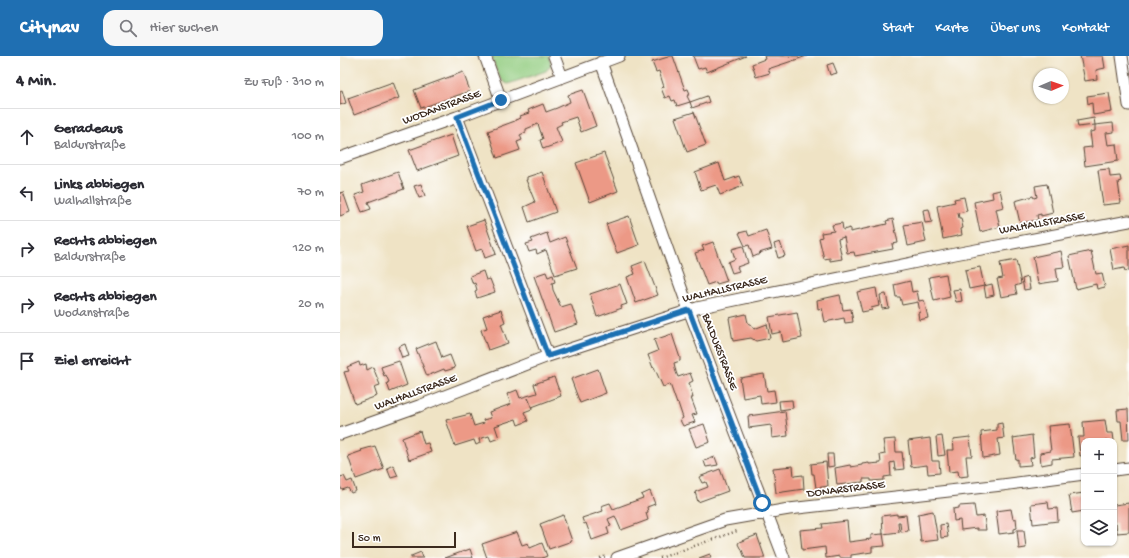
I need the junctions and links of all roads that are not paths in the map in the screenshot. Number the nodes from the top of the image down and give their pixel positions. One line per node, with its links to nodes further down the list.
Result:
1 (485, 56): 7 (street)
2 (554, 56): 6 (street)
3 (619, 56): 5 (street, WODANSTRASSE)
4 (1122, 56): 8 (street)
5 (601, 62): 6 (street, WODANSTRASSE); 12 (street, BALDURSTRASSE)
6 (562, 77): 7 (street, WODANSTRASSE)
7 (501, 100): 9 (street, WODANSTRASSE)
8 (1129, 105)
9 (457, 117): 10 (street, WODANSTRASSE); 13 (street)
10 (340, 158)
11 (1129, 221): 12 (street, WALHALLSTRASSE)
12 (689, 310): 13 (street, WALHALLSTRASSE); 18 (street, BALDURSTRASSE)
13 (548, 356): 14 (street, WALHALLSTRASSE)
14 (340, 434)
15 (1129, 468): 16 (street)
16 (1117, 470)
17 (1081, 474): 18 (street, DONARSTRASSE)
18 (766, 513): 19 (street, DONARSTRASSE); 20 (street, BALDURSTRASSE)
19 (617, 558)
20 (784, 558)

